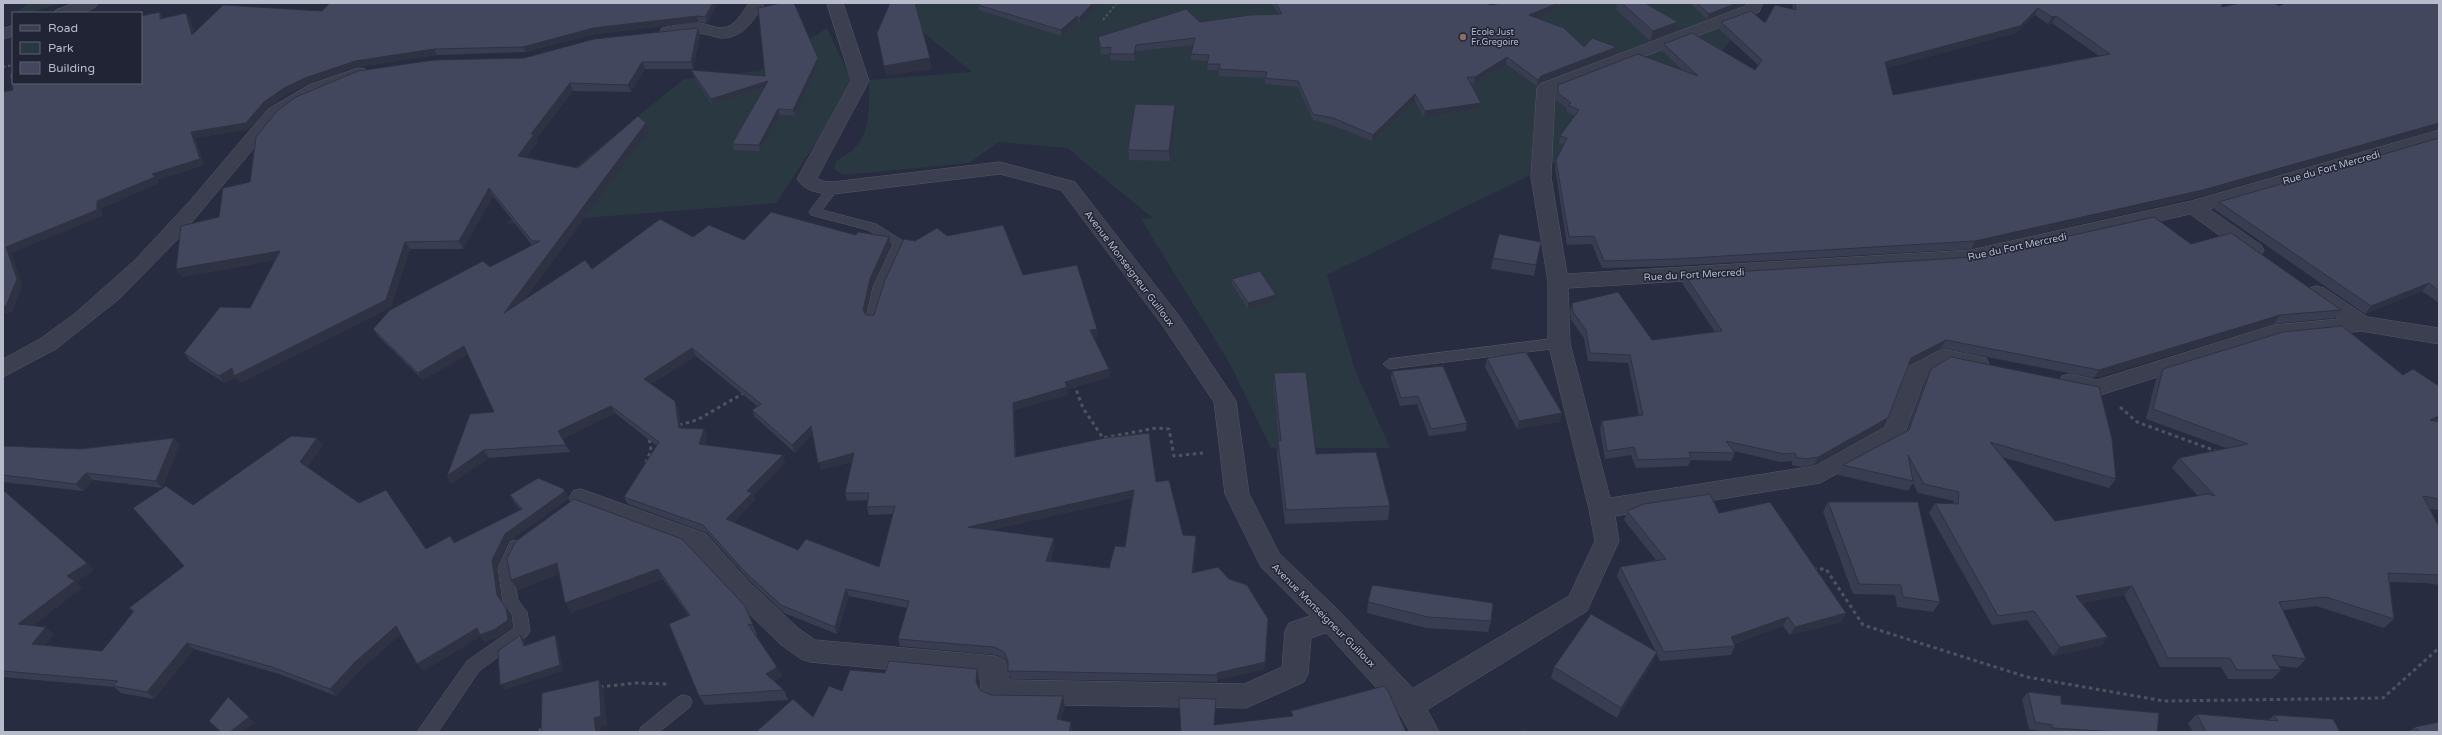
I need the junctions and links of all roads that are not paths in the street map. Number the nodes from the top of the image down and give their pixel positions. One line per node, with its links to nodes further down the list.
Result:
1 (91, 3): 5 (street)
2 (757, 3): 6 (street)
3 (835, 3): 9 (street, Avenue Monseigneur Guilloux)
4 (1754, 3): 12 (street)
5 (65, 12)
6 (654, 33)
7 (378, 69): 20 (street)
8 (2439, 136): 10 (street, Rue du Fort Mercredi)
9 (833, 188): 14 (lane); 25 (street, Avenue Monseigneur Guilloux)
10 (2193, 207): 11 (street); 12 (street, Rue du Fort Mercredi)
11 (2270, 261)
12 (1558, 282): 17 (street)
13 (2302, 283): 15 (street)
14 (872, 318)
15 (2361, 324): 16 (street); 21 (street)
16 (2439, 336)
17 (1559, 343): 18 (lane); 23 (street)
18 (1389, 364)
19 (1996, 367): 23 (street)
20 (3, 369)
21 (2050, 378)
22 (574, 502): 25 (street)
23 (1602, 509): 27 (street)
24 (526, 537): 28 (lane)
25 (1331, 620): 27 (street, Avenue Monseigneur Guilloux)
26 (684, 702): 29 (lane)
27 (1410, 705): 30 (street, Avenue Monseigneur Guilloux)
28 (425, 732)
29 (648, 732)
30 (1425, 732)

